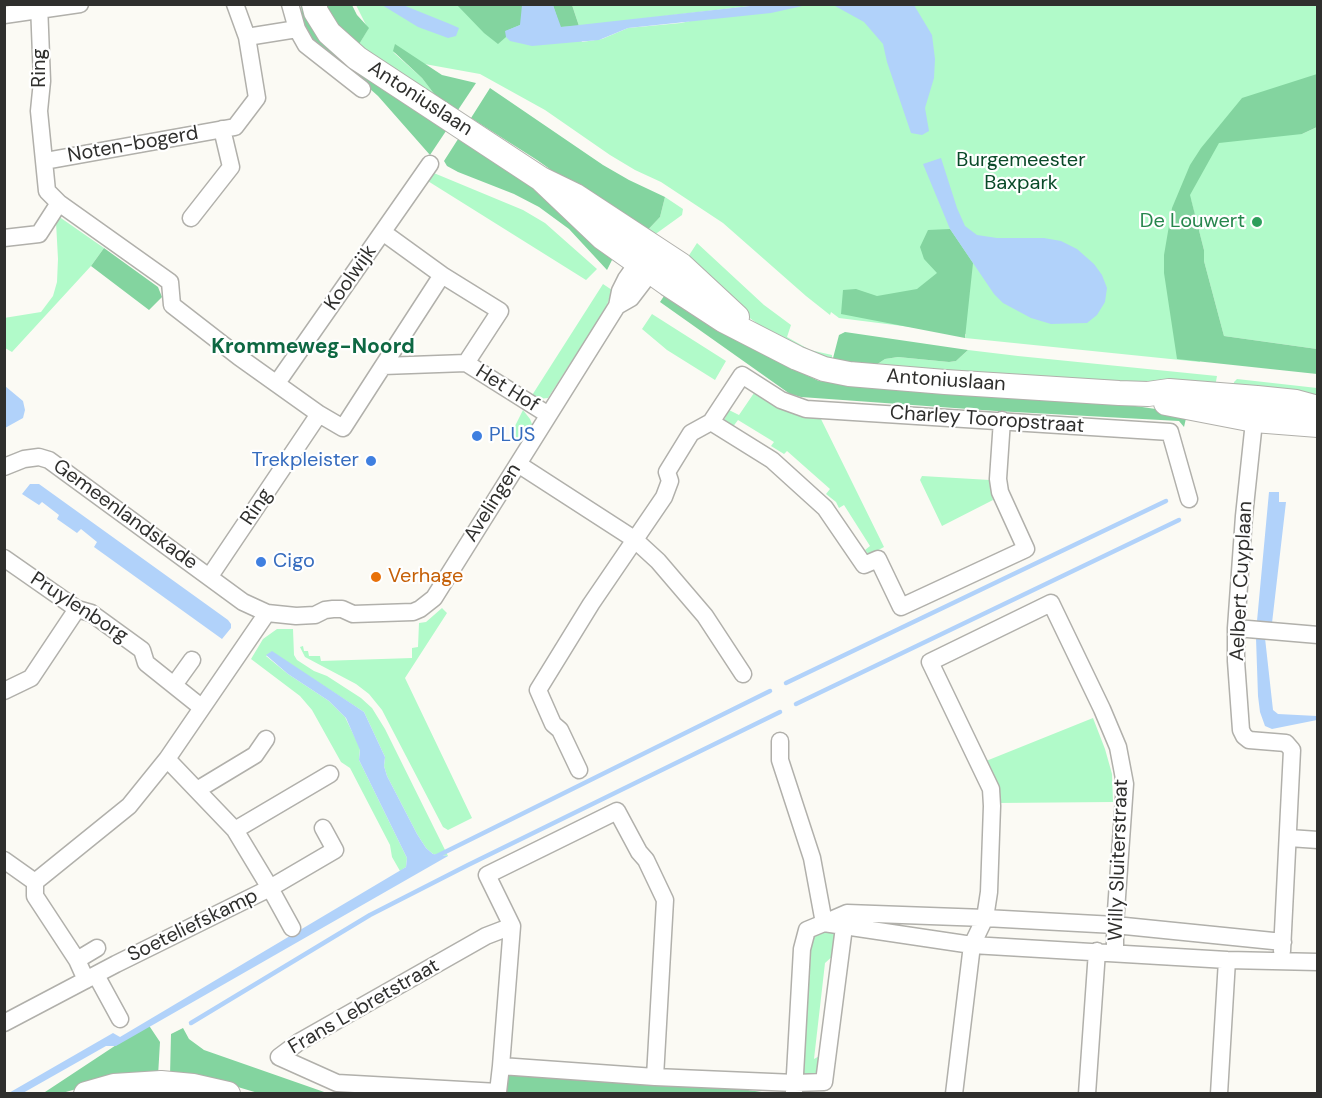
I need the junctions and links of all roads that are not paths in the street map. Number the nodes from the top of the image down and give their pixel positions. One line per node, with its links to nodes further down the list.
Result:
1 (80, 4): 5 (street)
2 (235, 4): 8 (street, Noten-bogerd)
3 (290, 4): 7 (street)
4 (314, 4): 17 (main road, Antoniuslaan)
5 (39, 7): 6 (street); 11 (street, Ring)
6 (4, 15)
7 (297, 30): 8 (street); 9 (street)
8 (247, 37): 10 (street, Noten-bogerd)
9 (362, 89)
10 (222, 129): 11 (street, Noten-bogerd); 14 (street, Noten-bogerd)
11 (45, 161): 13 (street, Ring)
12 (430, 164): 15 (street, Koolwijk)
13 (59, 203): 16 (street); 21 (street, Ring)
14 (191, 218)
15 (384, 233): 18 (street, Koolwijk); 21 (street, Koolwijk)
16 (4, 238)
17 (649, 257): 23 (main road, Antoniuslaan); 25 (street, Avelingen)
18 (442, 275): 19 (street, Het Hof); 20 (street)
19 (466, 363): 20 (street, Het Hof); 25 (street, Het Hof)
20 (383, 366): 24 (street)
21 (277, 383): 24 (street, Ring)
22 (1317, 408): 23 (main road, Antoniuslaan)
23 (1256, 409): 28 (main road, Antoniuslaan); 37 (street, Aelbert Cuyplaan)
24 (319, 414): 34 (street, Ring)
25 (548, 414): 29 (street, Avelingen)
26 (1002, 420): 27 (street, Charley Tooropstraat); 27 (street); 31 (street, Charley Tooropstraat)
27 (711, 422): 32 (street)
28 (1317, 425)
29 (518, 464): 32 (street); 36 (street, Avelingen)
30 (4, 467): 34 (street, Gemeenlandskade)
31 (1189, 499)
32 (634, 539): 40 (street); 47 (street)
33 (4, 558): 35 (street, Pruylenborg)
34 (210, 576): 36 (street)
35 (77, 609): 41 (street, Pruylenborg); 42 (street)
36 (267, 613): 43 (street)
37 (1236, 628): 38 (street); 52 (street, Aelbert Cuyplaan)
38 (1317, 635)
39 (192, 660): 41 (street)
40 (743, 674)
41 (174, 685): 43 (street, Pruylenborg)
42 (4, 692)
43 (201, 706): 46 (street)
44 (266, 739): 49 (street)
45 (780, 741): 59 (street)
46 (167, 759): 49 (street, Soeteliefskamp); 55 (street)
47 (579, 770)
48 (330, 774): 51 (street)
49 (197, 790): 51 (street, Soeteliefskamp)
50 (323, 828): 56 (street, Soeteliefskamp)
51 (236, 830): 56 (street, Soeteliefskamp)
52 (1289, 838): 53 (street); 63 (street, Aelbert Cuyplaan)
53 (1317, 840)
54 (4, 861): 55 (street)
55 (35, 882): 68 (street)
56 (270, 888): 62 (street, Soeteliefskamp); 72 (street, Soeteliefskamp)
57 (508, 918): 75 (street); 75 (street, Frans Lebretstraat); 76 (street)
58 (985, 918): 59 (street); 60 (street); 60 (street, Willy Sluiterstraat); 64 (street)
59 (824, 923): 61 (street); 77 (street)
60 (1115, 925): 63 (street); 67 (street, Willy Sluiterstraat)
61 (844, 927): 64 (street); 77 (street)
62 (292, 928)
63 (1283, 942): 70 (street, Aelbert Cuyplaan)
64 (972, 945): 66 (street); 80 (street)
65 (97, 948): 68 (street)
66 (1097, 951): 67 (street); 81 (street)
67 (1115, 953): 69 (street)
68 (76, 960): 72 (street)
69 (1227, 960): 70 (street); 82 (street)
70 (1282, 961): 71 (street)
71 (1317, 962)
72 (91, 977): 73 (street); 74 (street, Soeteliefskamp)
73 (120, 1019)
74 (4, 1023)
75 (501, 1066): 76 (street)
76 (655, 1077): 77 (street)
77 (794, 1088)
78 (86, 1094): 79 (main road)
79 (228, 1094)
80 (954, 1094)
81 (1087, 1094)
82 (1219, 1094)

